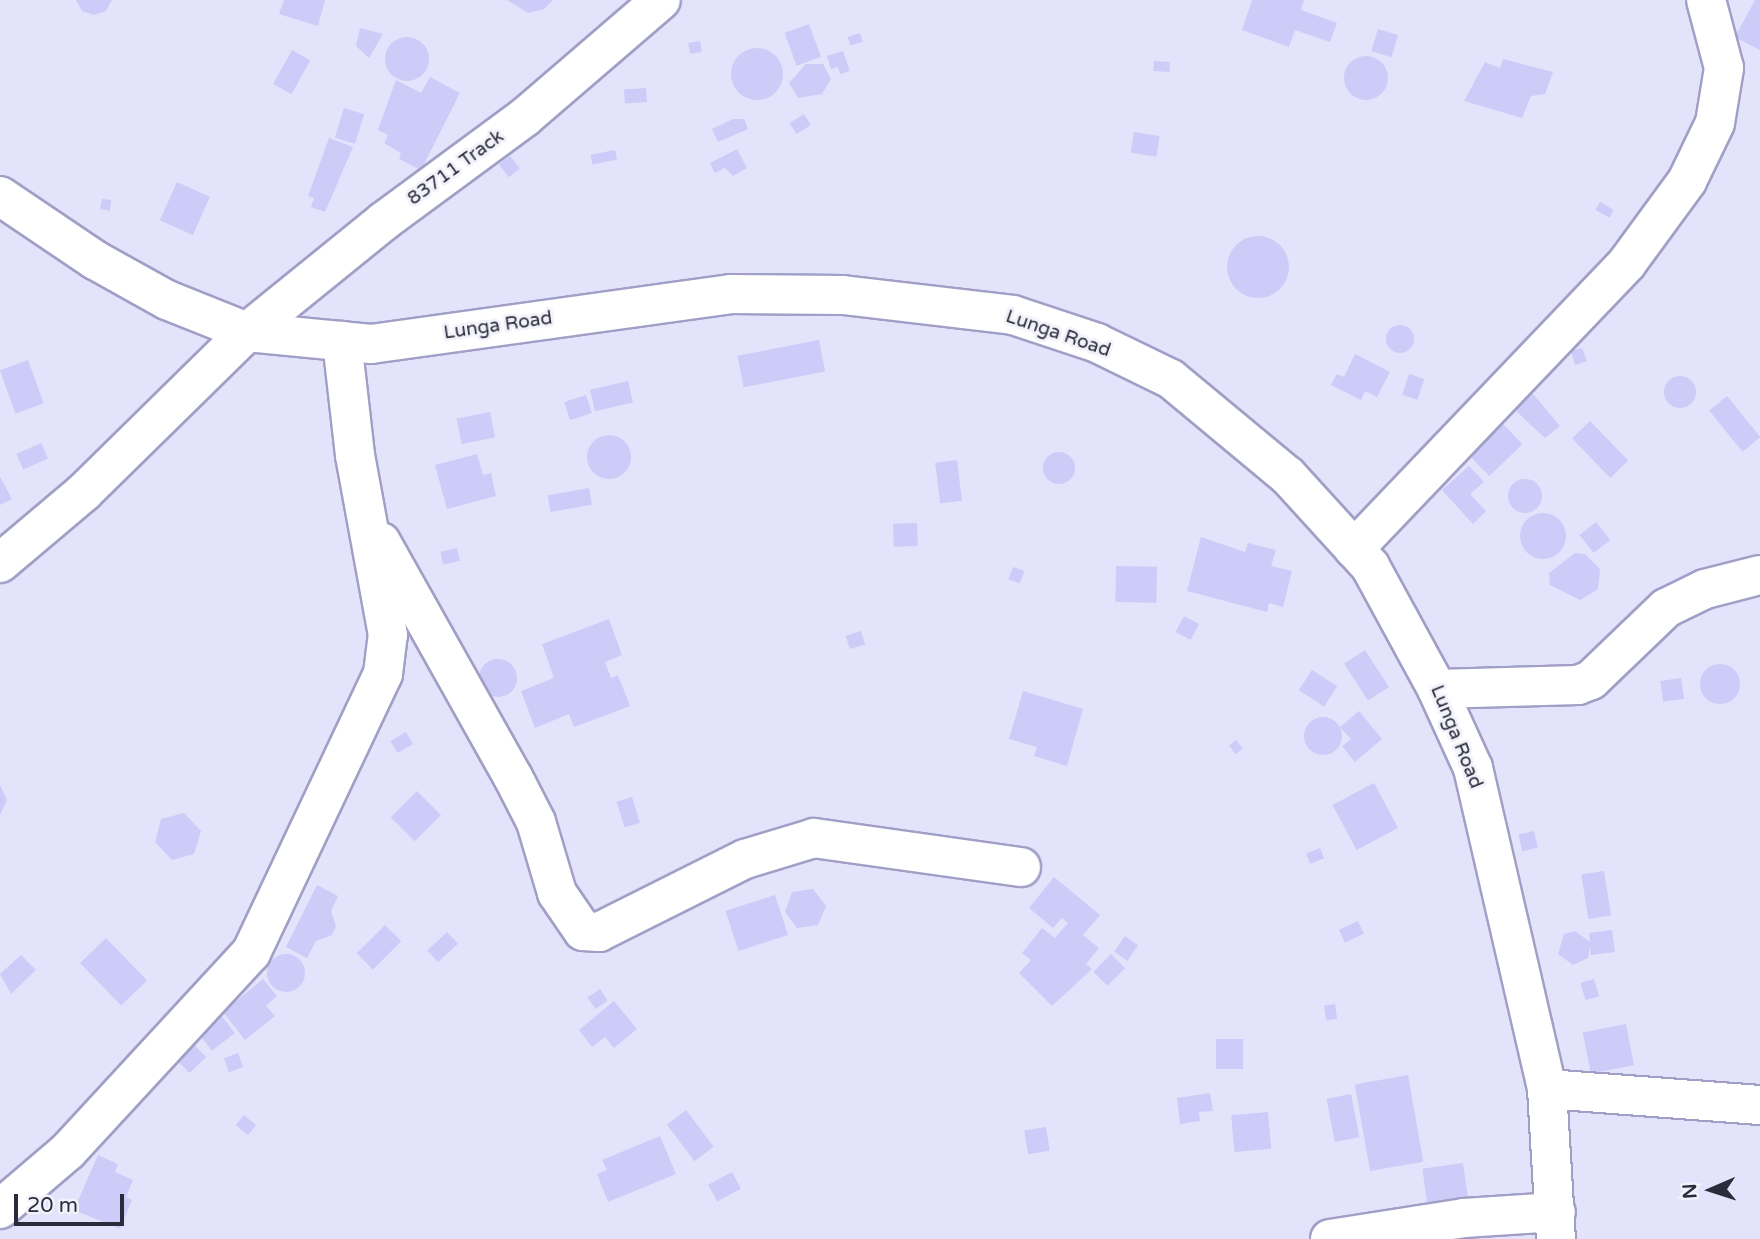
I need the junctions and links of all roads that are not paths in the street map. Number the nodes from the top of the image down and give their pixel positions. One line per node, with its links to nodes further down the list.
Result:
1 (661, 0): 4 (street, 83711 Track)
2 (1706, 0): 7 (street)
3 (0, 196): 4 (street, Lunga Road)
4 (247, 332): 5 (street, Lunga Road); 8 (street, 83711 Track)
5 (342, 341): 6 (street); 7 (street, Lunga Road)
6 (366, 518): 11 (street); 14 (street)
7 (1354, 549): 10 (street, Lunga Road)
8 (0, 563)
9 (1760, 575): 10 (street)
10 (1437, 689): 12 (street, Lunga Road)
11 (1021, 867)
12 (1546, 1089): 13 (street); 15 (street, Lunga Road)
13 (1760, 1105)
14 (0, 1209)
15 (1556, 1225): 16 (street)
16 (1330, 1239)

